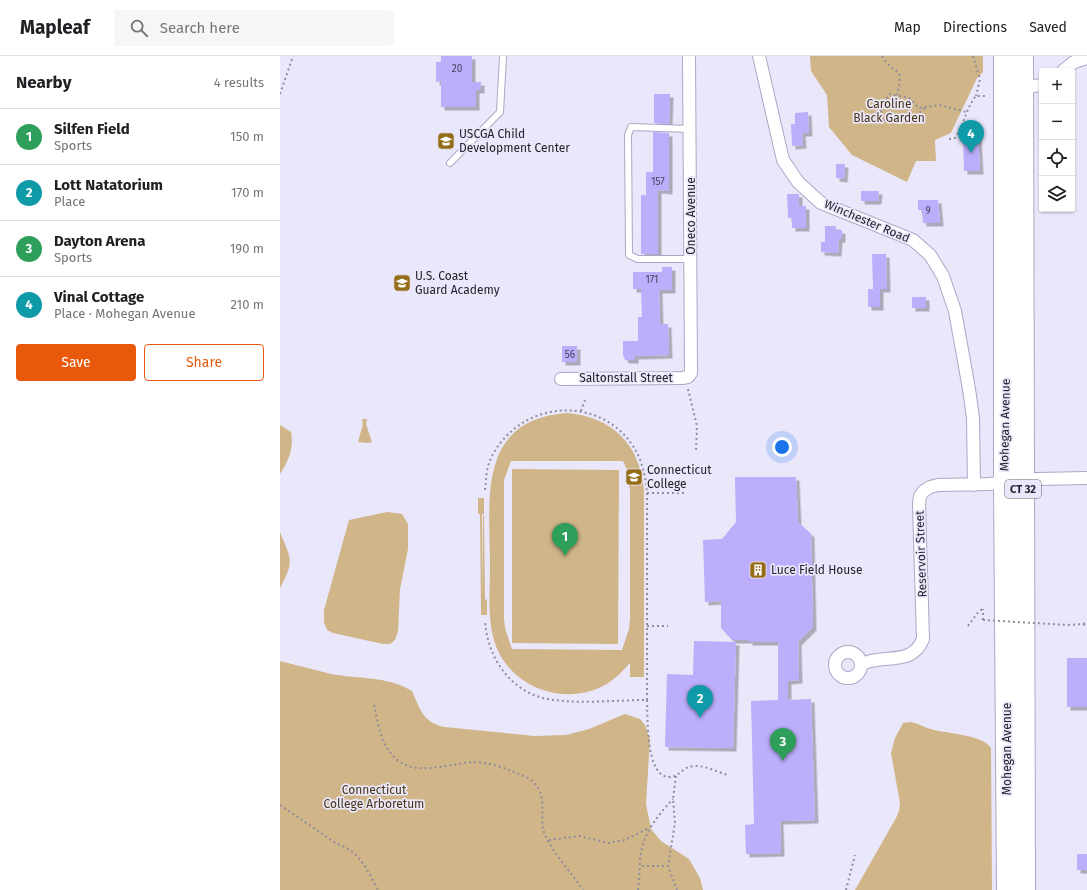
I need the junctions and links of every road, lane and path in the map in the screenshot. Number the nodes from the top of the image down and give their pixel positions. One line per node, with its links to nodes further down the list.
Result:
1 (293, 56): 12 (path)
2 (503, 56): 21 (lane)
3 (690, 56): 19 (street, Oneco Avenue)
4 (760, 56): 30 (street, Winchester Road)
5 (882, 56): 13 (path)
6 (973, 56): 14 (path)
7 (1006, 56): 11 (highway, Mohegan Avenue / CT 32)
8 (1022, 56): 11 (highway, Mohegan Avenue / CT 32)
9 (1087, 58): 10 (street)
10 (1067, 68)
11 (1014, 89): 14 (path); 29 (highway, Mohegan Avenue / CT 32)
12 (280, 94)
13 (897, 95): 15 (path); 17 (path)
14 (976, 96): 16 (path)
15 (925, 108): 16 (path); 17 (path)
16 (966, 112): 20 (path)
17 (884, 120): 18 (path)
18 (868, 122)
19 (690, 129): 22 (street, Oneco Avenue); 22 (lane)
20 (949, 139)
21 (450, 163)
22 (691, 259): 23 (street, Oneco Avenue)
23 (687, 376): 24 (street, Saltonstall Street); 27 (path)
24 (561, 379)
25 (585, 400): 26 (path)
26 (581, 411): 31 (path); 32 (path)
27 (696, 450)
28 (1087, 478): 29 (street, Reservoir Street)
29 (1014, 482): 30 (street, Reservoir Street); 58 (highway, Mohegan Avenue / CT 32); 59 (highway, Mohegan Avenue / CT 32)
30 (974, 485): 41 (street, Reservoir Street)
31 (485, 490)
32 (647, 493): 33 (path); 37 (path)
33 (685, 493)
34 (485, 621): 42 (path)
35 (1087, 622): 36 (path)
36 (1082, 624): 39 (path, bridge); 40 (path)
37 (647, 626): 38 (path); 42 (path)
38 (668, 626)
39 (968, 626)
40 (1087, 627)
41 (861, 664)
42 (647, 700): 45 (path)
43 (374, 705): 49 (path)
44 (728, 775): 45 (path)
45 (676, 776): 46 (path)
46 (673, 799): 48 (path); 52 (path)
47 (280, 805): 53 (path)
48 (649, 828): 49 (path); 51 (path)
49 (548, 840): 54 (path)
50 (856, 855): 57 (path)
51 (642, 866): 52 (path); 55 (path)
52 (668, 866): 56 (path)
53 (378, 890)
54 (583, 890)
55 (638, 890)
56 (677, 890)
57 (846, 890)
58 (1008, 890)
59 (1024, 890)

